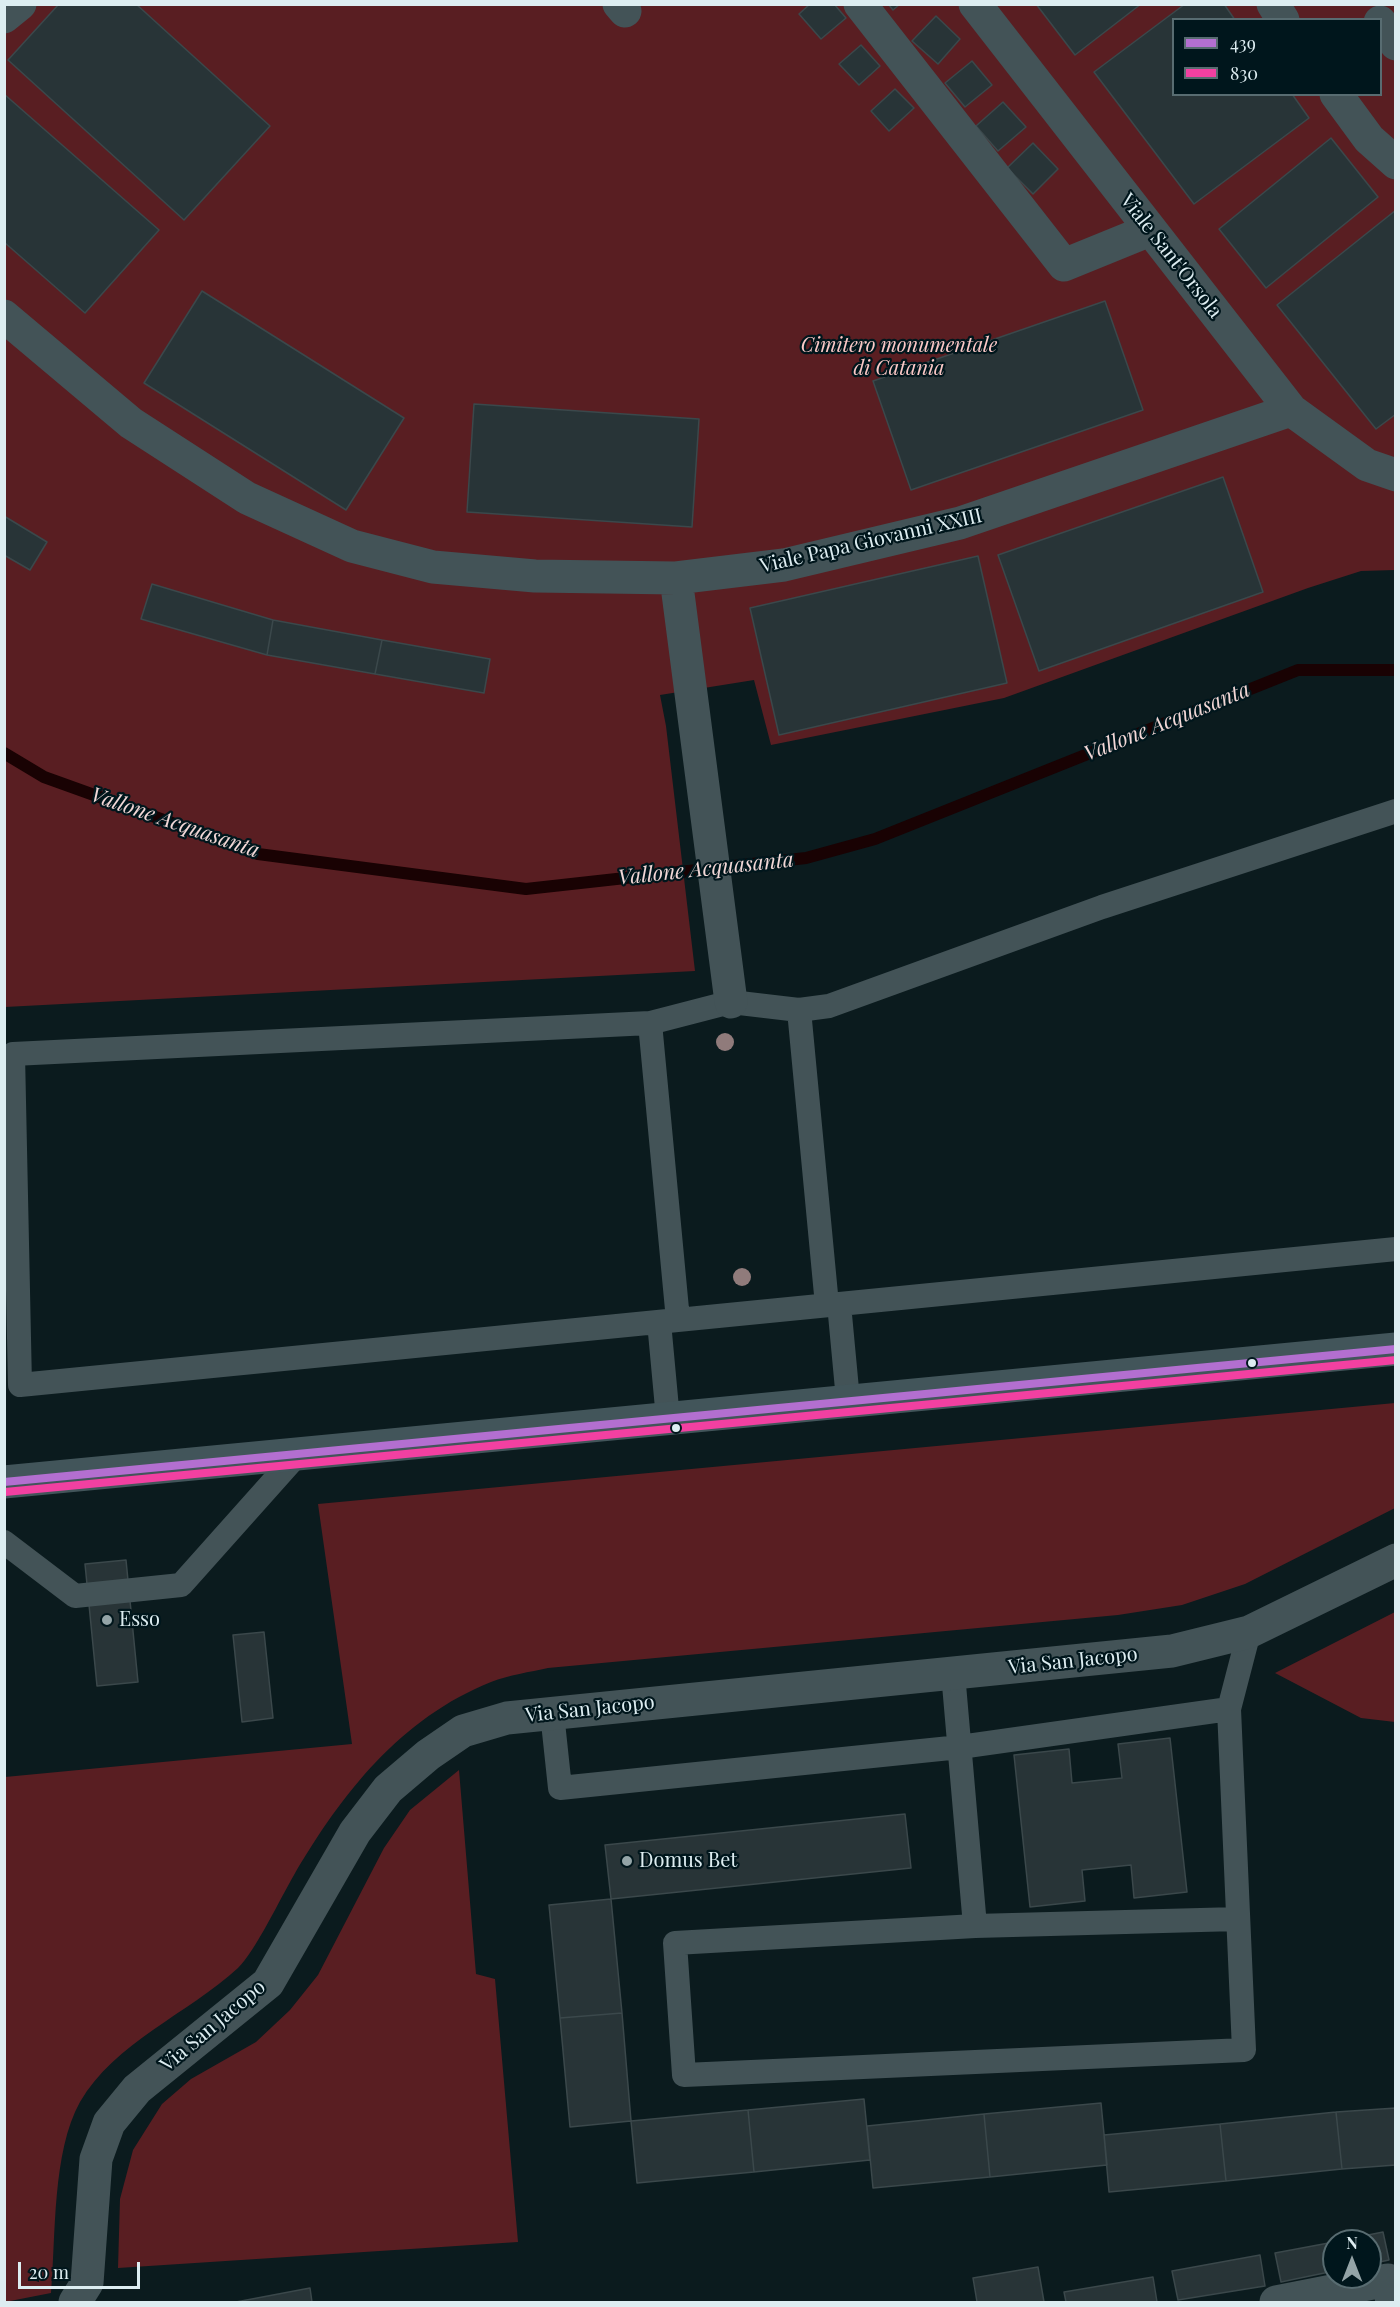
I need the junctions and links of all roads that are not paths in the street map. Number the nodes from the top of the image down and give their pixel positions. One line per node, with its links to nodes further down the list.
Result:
1 (21, 4): 6 (street)
2 (860, 4): 13 (street)
3 (975, 4): 13 (street, Viale Sant'Orsola)
4 (1273, 4): 7 (street)
5 (1372, 4): 8 (street)
6 (4, 17)
7 (1282, 18)
8 (1379, 18)
9 (1382, 24): 10 (street)
10 (1395, 44)
11 (1337, 96): 12 (street)
12 (1395, 163)
13 (1150, 230): 15 (street, Viale Sant'Orsola)
14 (4, 316): 17 (street, Viale Papa Giovanni XXIII)
15 (1291, 410): 16 (street, Viale Sant'Orsola); 17 (street, Viale Papa Giovanni XXIII)
16 (1395, 475)
17 (676, 578): 19 (street)
18 (1395, 811): 20 (lane)
19 (731, 1002): 20 (lane); 21 (lane)
20 (799, 1010): 23 (lane)
21 (650, 1023): 24 (lane); 24 (lane)
22 (1395, 1249): 23 (lane)
23 (833, 1305): 24 (lane); 26 (lane)
24 (668, 1321): 27 (lane)
25 (1395, 1349): 26 (main road)
26 (848, 1400): 27 (main road)
27 (668, 1419): 28 (main road)
28 (297, 1455): 29 (main road); 30 (lane)
29 (4, 1482)
30 (4, 1542)
31 (1395, 1560): 32 (street, Via San Jacopo)
32 (1249, 1632): 33 (street, Via San Jacopo); 34 (lane)
33 (953, 1673): 35 (street, Via San Jacopo); 36 (lane)
34 (1229, 1709): 36 (lane); 37 (lane)
35 (552, 1713): 36 (lane); 39 (street, Via San Jacopo)
36 (960, 1747): 38 (lane)
37 (1238, 1919): 38 (lane); 38 (lane)
38 (975, 1926)
39 (81, 2293)
40 (1276, 2302): 41 (street)
41 (1392, 2302)

